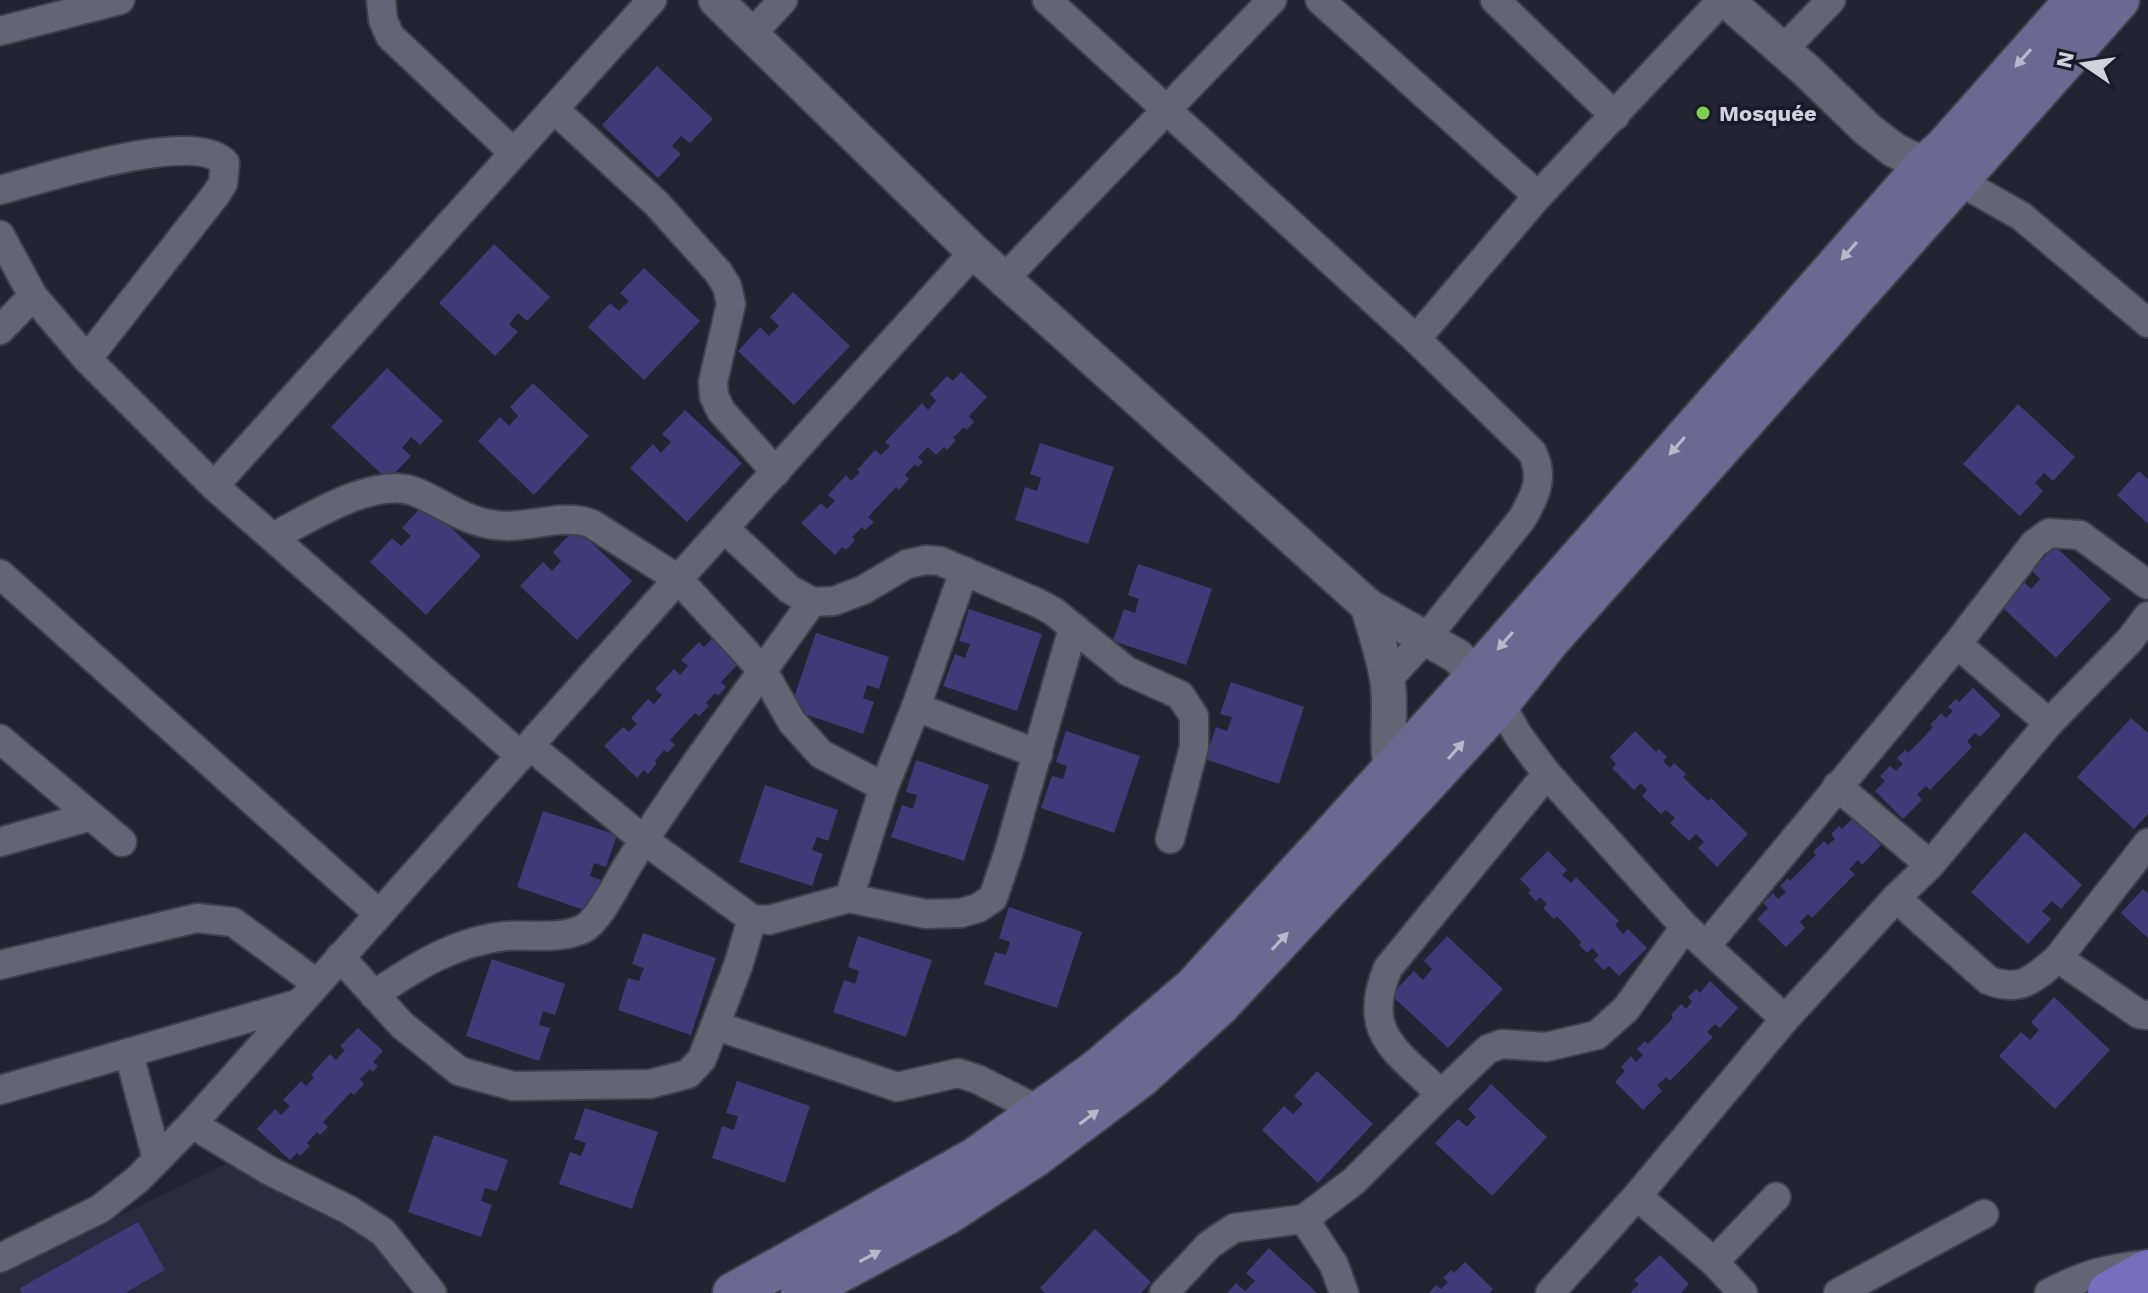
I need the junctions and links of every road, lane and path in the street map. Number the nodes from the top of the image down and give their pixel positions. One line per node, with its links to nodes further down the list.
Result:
1 (120, 0): 14 (street)
2 (381, 0): 20 (street)
3 (652, 0): 17 (street)
4 (716, 0): 15 (street)
5 (783, 0): 15 (street)
6 (1047, 0): 18 (street)
7 (1272, 0): 18 (street)
8 (1320, 0): 23 (street)
9 (1495, 0): 19 (street)
10 (1724, 0): 16 (street); 19 (street)
11 (1831, 0): 16 (street)
12 (2075, 0): 21 (main road, one-way to 21)
13 (2119, 0): 21 (main road)
14 (0, 31)
15 (751, 35): 25 (street)
16 (1783, 50): 21 (street)
17 (554, 109): 20 (street); 32 (street)
18 (1167, 112): 26 (street); 30 (street)
19 (1615, 116): 23 (street)
20 (514, 153): 33 (street)
21 (1942, 173): 28 (street); 49 (main road)
22 (0, 190): 31 (street)
23 (1538, 196): 30 (street)
24 (0, 235): 27 (street)
25 (974, 252): 26 (street); 32 (street)
26 (1004, 279): 41 (street)
27 (33, 296): 29 (street); 31 (street)
28 (2147, 320)
29 (0, 330)
30 (1416, 339): 44 (street)
31 (87, 359): 33 (street)
32 (776, 472): 34 (street)
33 (214, 486): 35 (street)
34 (725, 529): 38 (street); 40 (street)
35 (273, 537): 38 (street); 53 (street)
36 (964, 571): 40 (street); 43 (street); 50 (street)
37 (0, 574): 68 (street)
38 (678, 579): 47 (street); 53 (street)
39 (2148, 585): 45 (street)
40 (812, 602): 47 (street)
41 (1368, 606): 44 (street); 48 (street)
42 (2148, 616): 46 (street)
43 (1073, 628): 54 (street); 60 (street)
44 (1425, 639): 48 (street); 49 (street)
45 (1957, 644): 51 (street); 56 (street)
46 (2139, 647): 51 (street)
47 (763, 671): 57 (street); 61 (street)
48 (1388, 679): 58 (street)
49 (1488, 688): 55 (street); 58 (main road)
50 (916, 707): 54 (street); 57 (street)
51 (2049, 723): 65 (street)
52 (0, 739): 59 (street)
53 (525, 751): 61 (street); 68 (street)
54 (1038, 754): 66 (street)
55 (1547, 774): 70 (street); 82 (street)
56 (1837, 786): 65 (street); 71 (street)
57 (884, 787): 66 (street)
58 (1400, 788): 83 (main road); 96 (main road, one-way to 58)
59 (91, 816): 62 (street); 63 (street)
60 (1170, 839)
61 (644, 840): 69 (street); 76 (street)
62 (0, 842)
63 (122, 842)
64 (2148, 843): 73 (street)
65 (1930, 865): 67 (street)
66 (849, 898): 69 (street)
67 (1896, 898): 73 (street); 78 (street)
68 (379, 914): 72 (street)
69 (752, 919): 79 (street)
70 (1685, 927): 71 (street); 82 (street)
71 (1706, 946): 78 (street)
72 (340, 957): 75 (street); 76 (street)
73 (2058, 958): 77 (street)
74 (0, 965): 75 (street)
75 (307, 993): 80 (street); 84 (street)
76 (374, 995): 79 (street)
77 (2148, 1015)
78 (1785, 1019): 86 (street)
79 (717, 1026): 83 (street)
80 (129, 1054): 81 (street); 85 (street)
81 (0, 1090)
82 (1441, 1094): 89 (street)
83 (1040, 1111): 95 (main road)
84 (192, 1124): 85 (street); 94 (street)
85 (157, 1159): 90 (street)
86 (1637, 1196): 91 (street); 99 (street)
87 (1776, 1197): 91 (street)
88 (1984, 1214): 101 (street)
89 (1304, 1219): 97 (street); 98 (street)
90 (0, 1258)
91 (1714, 1262): 100 (street)
92 (2148, 1265): 102 (street)
93 (2148, 1272): 103 (highway)
94 (432, 1293)
95 (733, 1293)
96 (801, 1293)
97 (1164, 1293)
98 (1344, 1293)
99 (1550, 1293)
100 (1743, 1293)
101 (1838, 1293)
102 (2049, 1293)
103 (2110, 1293)

